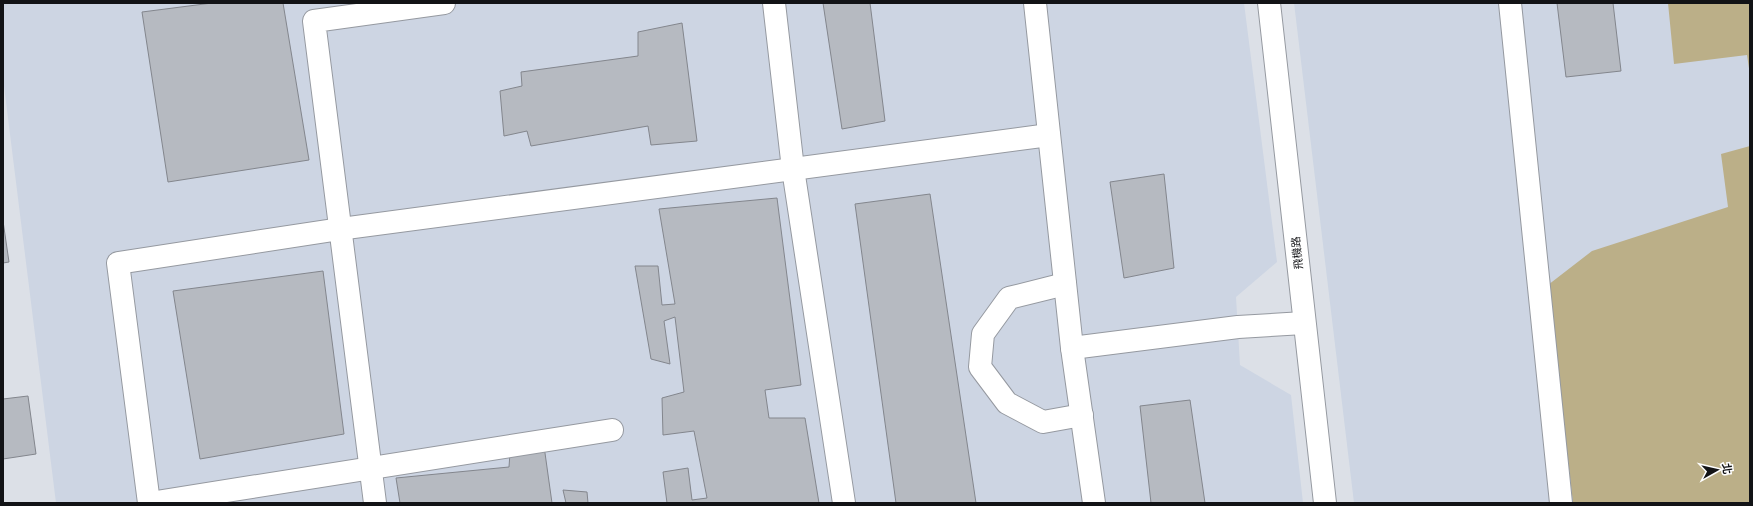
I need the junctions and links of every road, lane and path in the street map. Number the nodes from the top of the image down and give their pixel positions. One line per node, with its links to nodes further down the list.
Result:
1 (444, 3): 8 (street)
2 (774, 3): 7 (street)
3 (1035, 3): 6 (street)
4 (1269, 3): 10 (street, 飛機路)
5 (1510, 3): 20 (street)
6 (1049, 135): 7 (street); 9 (street)
7 (794, 169): 8 (street); 17 (street)
8 (340, 229): 14 (street); 15 (street)
9 (1065, 284): 11 (street); 12 (street)
10 (1304, 323): 11 (street); 19 (street, 飛機路)
11 (1072, 348): 12 (street)
12 (1082, 415): 18 (street)
13 (612, 430): 14 (street)
14 (370, 469): 15 (street); 16 (street)
15 (150, 503)
16 (375, 503)
17 (844, 503)
18 (1094, 503)
19 (1325, 503)
20 (1561, 503)

